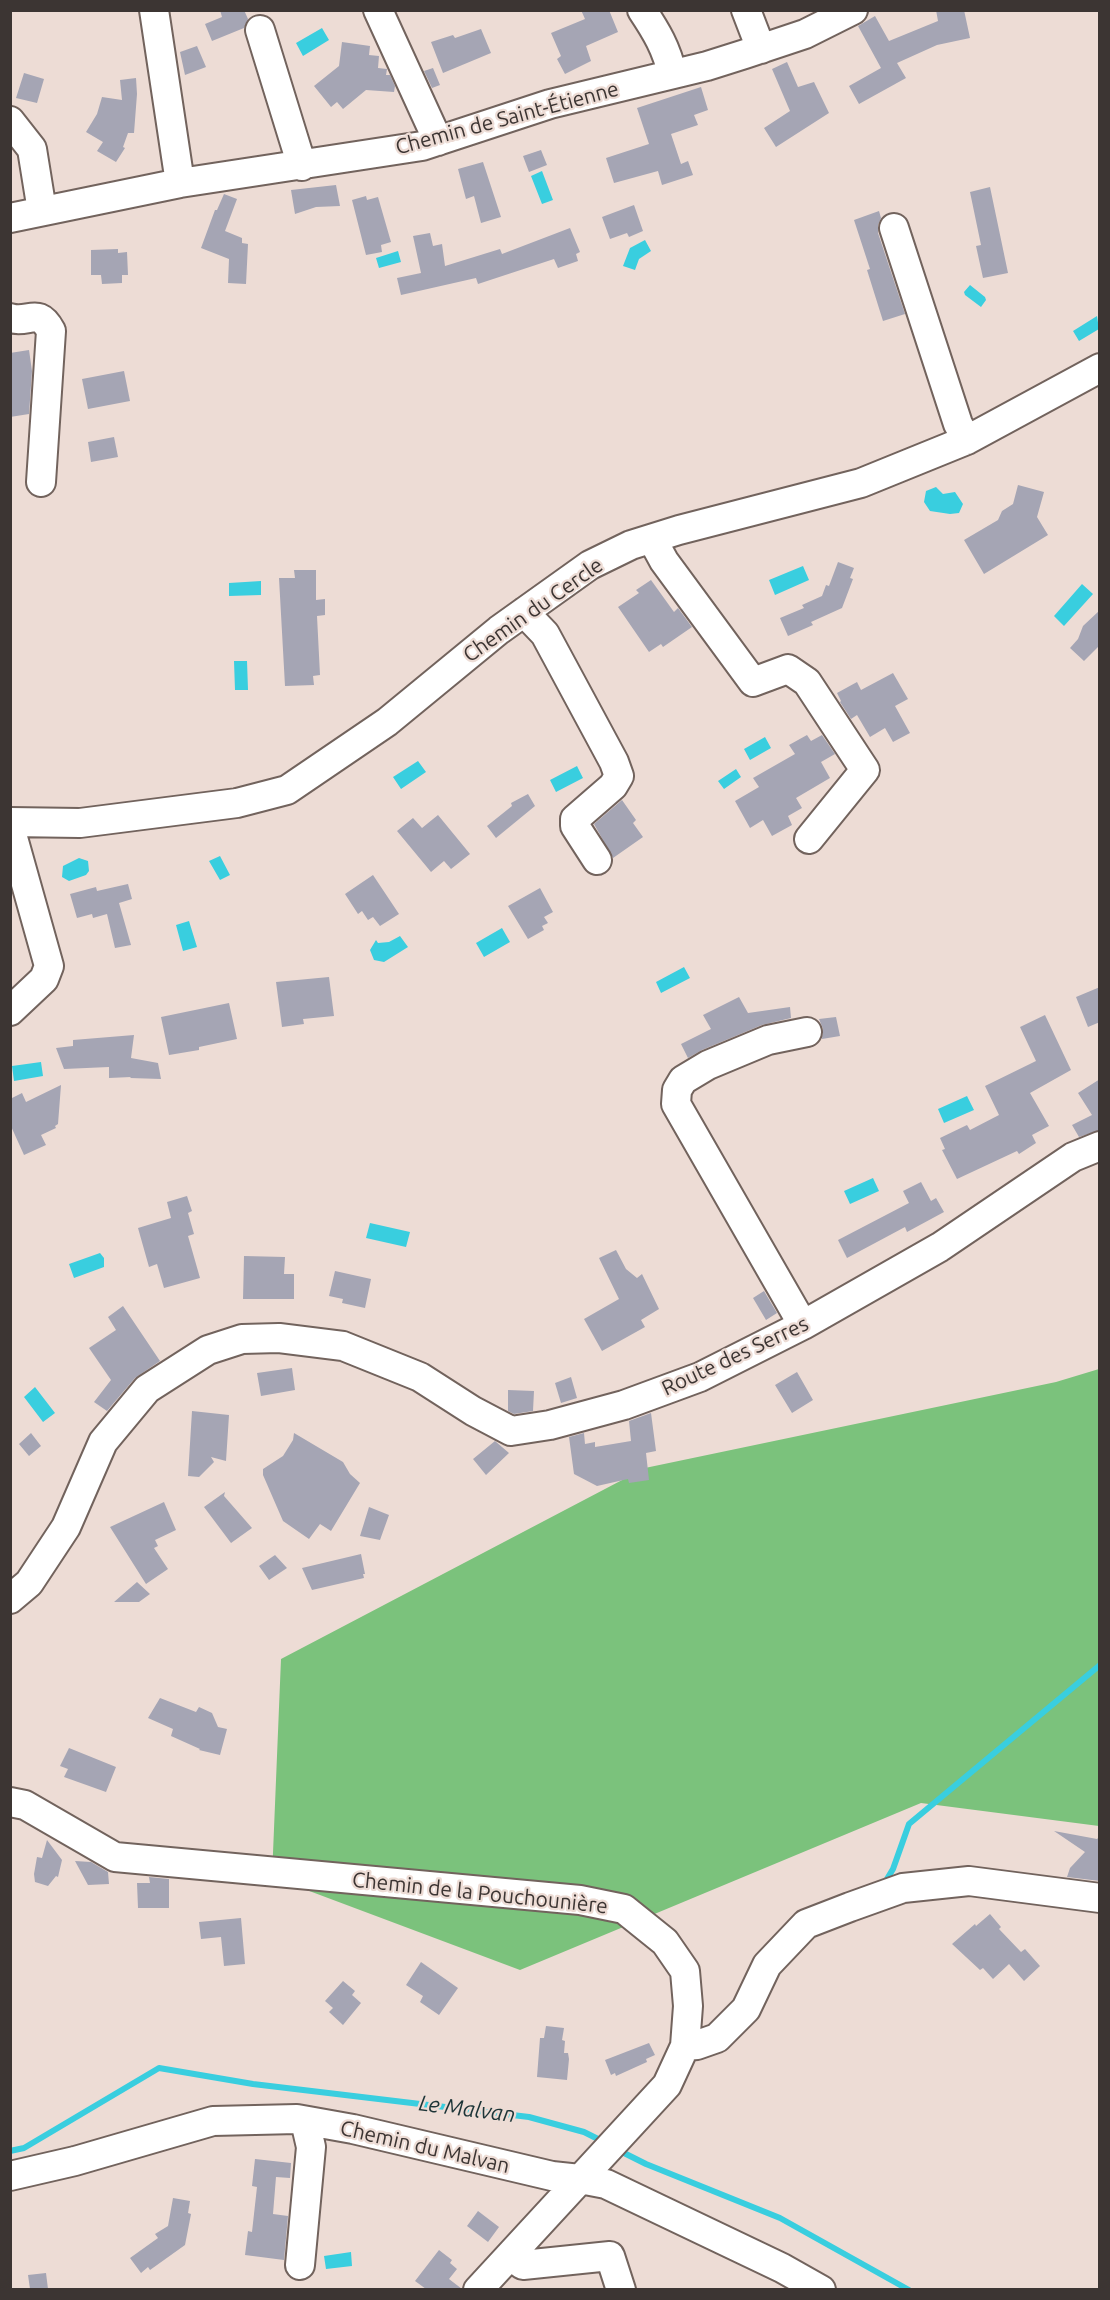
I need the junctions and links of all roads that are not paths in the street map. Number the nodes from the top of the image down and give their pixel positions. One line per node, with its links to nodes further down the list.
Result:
1 (154, 10): 12 (street)
2 (378, 10): 10 (street)
3 (642, 10): 8 (street)
4 (746, 10): 7 (street)
5 (853, 10): 7 (street, Chemin de Saint-Étienne)
6 (260, 30): 11 (street)
7 (761, 49): 8 (street, Chemin de Saint-Étienne)
8 (672, 74): 10 (street, Chemin de Saint-Étienne)
9 (10, 121): 13 (street)
10 (438, 141): 11 (street, Chemin de Saint-Étienne)
11 (302, 166): 12 (street, Chemin de Saint-Étienne)
12 (180, 183): 13 (street, Chemin de Saint-Étienne)
13 (42, 212): 14 (street, Chemin de Saint-Étienne)
14 (10, 218)
15 (894, 228): 18 (street)
16 (10, 318): 19 (street)
17 (1100, 368): 18 (street, Chemin du Cercle)
18 (967, 440): 20 (street, Chemin du Cercle)
19 (41, 482)
20 (652, 539): 21 (street, Chemin du Cercle); 24 (street)
21 (524, 612): 22 (street, Chemin du Cercle); 25 (street)
22 (10, 822)
23 (10, 827): 26 (street)
24 (809, 839)
25 (597, 860)
26 (10, 1011)
27 (807, 1032): 29 (street)
28 (1100, 1146): 29 (street, Route des Serres)
29 (803, 1325): 30 (street, Route des Serres)
30 (10, 1599)
31 (10, 1802): 33 (street, Chemin de la Pouchounière)
32 (1100, 1898): 33 (street)
33 (685, 2046): 36 (street, Chemin de la Pouchounière)
34 (305, 2121): 35 (street, Chemin du Malvan); 36 (street, Chemin du Malvan); 38 (street)
35 (10, 2176)
36 (580, 2179): 37 (street, Chemin de la Pouchounière); 41 (street, Chemin du Malvan)
37 (510, 2256): 39 (street, Chemin de la Pouchounière); 40 (street)
38 (300, 2265)
39 (478, 2289)
40 (621, 2289)
41 (820, 2289)

